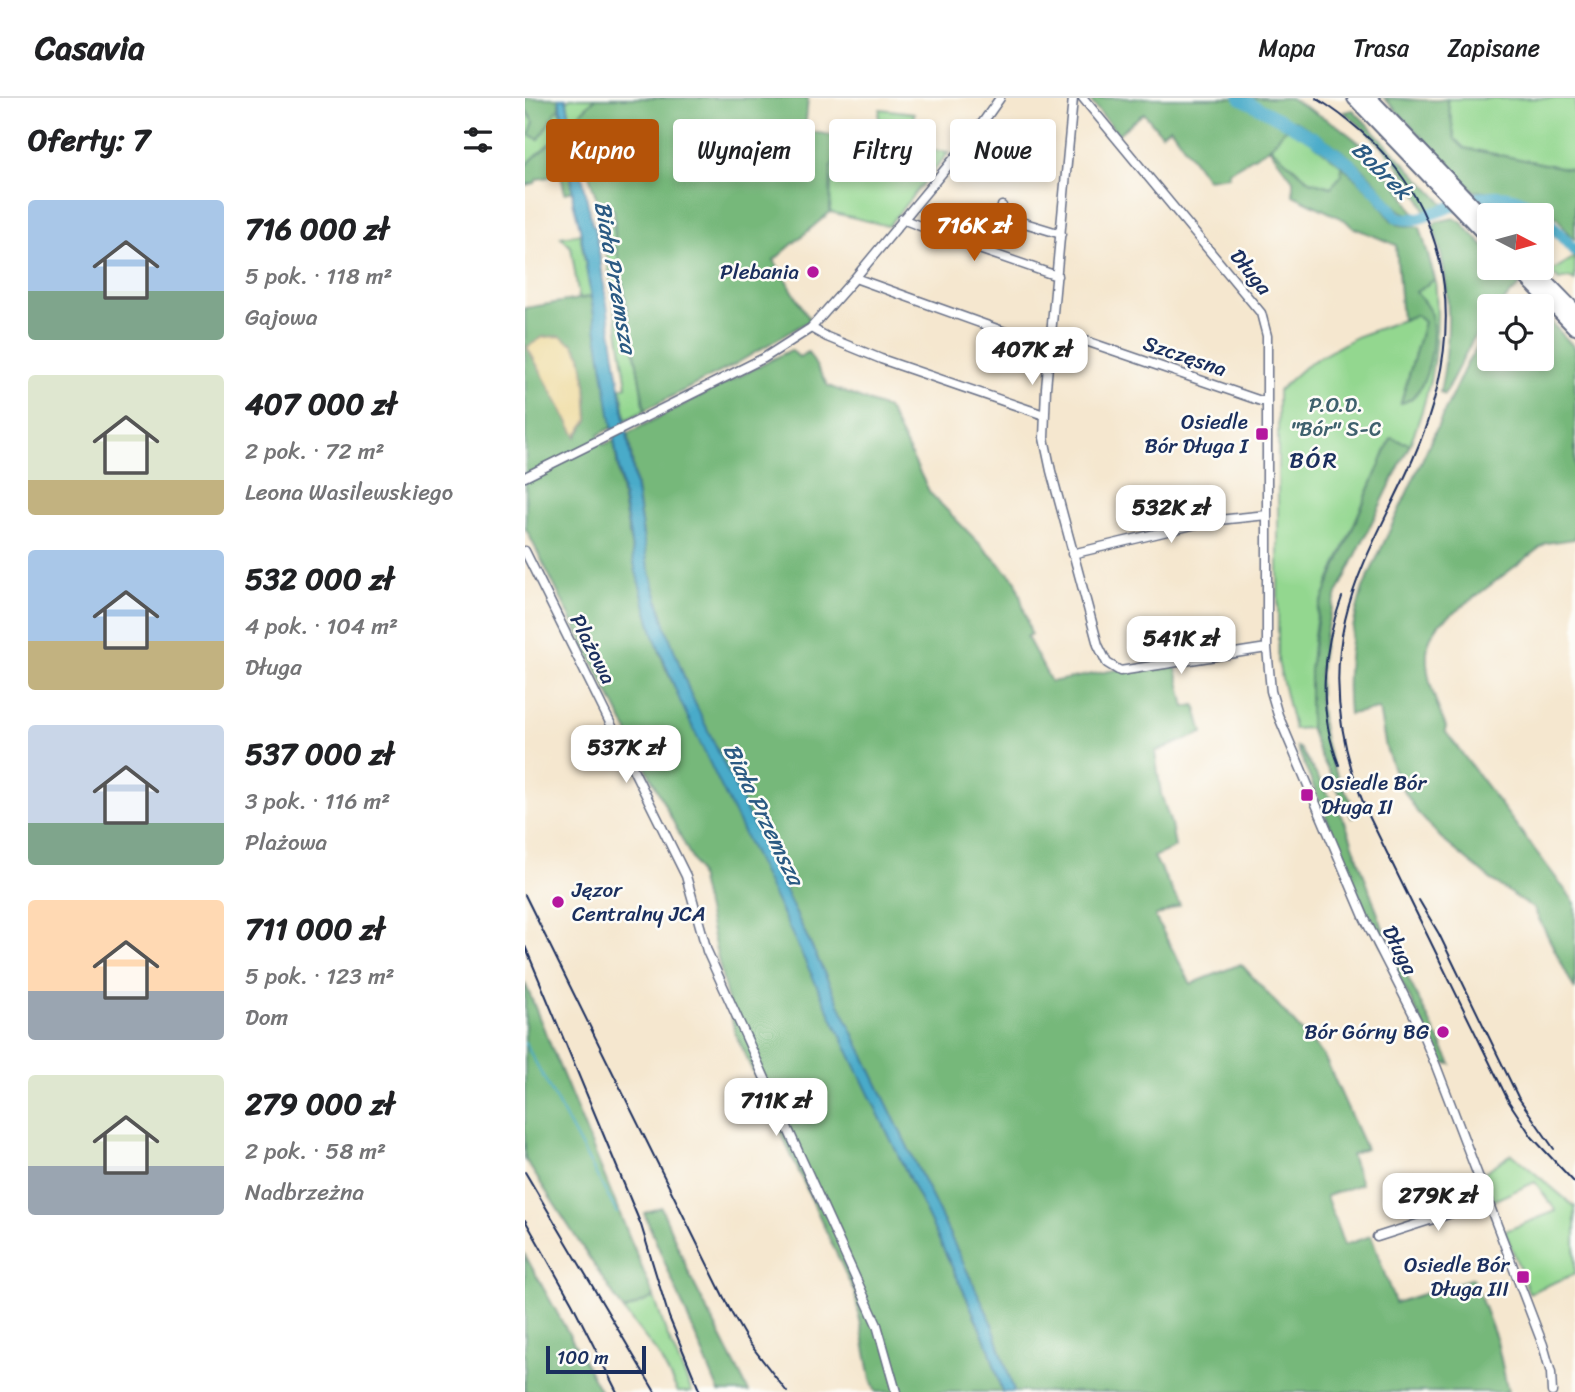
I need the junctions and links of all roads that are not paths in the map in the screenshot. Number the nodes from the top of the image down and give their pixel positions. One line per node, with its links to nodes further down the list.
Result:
1 (1000, 98): 10 (street)
2 (1073, 98): 7 (street)
3 (1083, 98): 6 (street, Długa)
4 (1355, 98): 11 (highway)
5 (1369, 98): 9 (highway)
6 (1089, 108): 7 (street); 22 (street, Długa)
7 (1072, 114): 12 (street)
8 (1003, 206): 12 (street)
9 (1477, 210)
10 (902, 219): 13 (street); 14 (street)
11 (1477, 225)
12 (1061, 234): 13 (street)
13 (1057, 276): 20 (street)
14 (855, 278): 19 (street); 21 (street)
15 (1532, 280): 17 (highway)
16 (1542, 280): 17 (highway)
17 (1567, 309): 18 (highway)
18 (1575, 327)
19 (811, 328): 23 (street); 24 (street)
20 (1051, 332): 21 (street); 22 (street, Szczęsna)
21 (1050, 348): 23 (street)
22 (1267, 401): 25 (street, Długa)
23 (1044, 415): 27 (street)
24 (525, 477)
25 (1267, 515): 27 (street); 28 (street, Długa)
26 (525, 551): 31 (street, Plażowa)
27 (1072, 554): 28 (street)
28 (1267, 648): 29 (street, Długa)
29 (1489, 1201): 30 (street); 32 (street, Długa)
30 (1377, 1237)
31 (896, 1392)
32 (1552, 1392)

